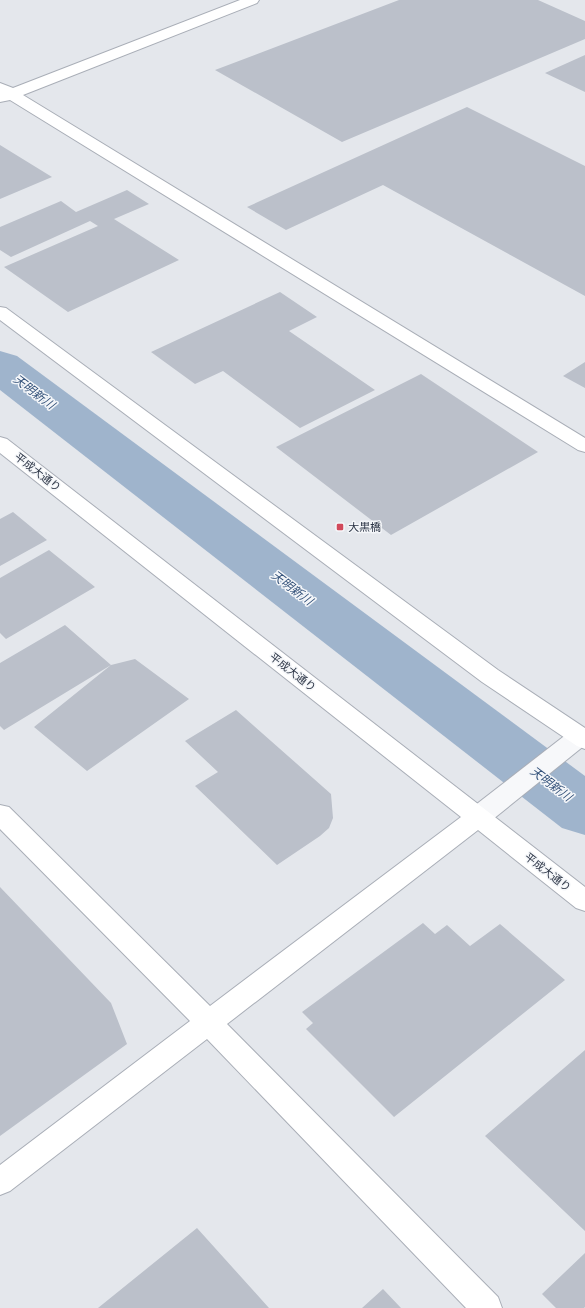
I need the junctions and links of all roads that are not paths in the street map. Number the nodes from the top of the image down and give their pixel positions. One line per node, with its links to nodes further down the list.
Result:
1 (249, 0): 2 (street)
2 (4, 94): 5 (street)
3 (0, 312): 6 (street)
4 (0, 443): 7 (street, 平成大通り)
5 (585, 446)
6 (583, 736): 7 (street)
7 (485, 811): 9 (street, 平成大通り); 10 (street)
8 (0, 814): 10 (street)
9 (585, 901)
10 (208, 1022): 11 (street); 12 (street)
11 (0, 1182)
12 (487, 1308)

